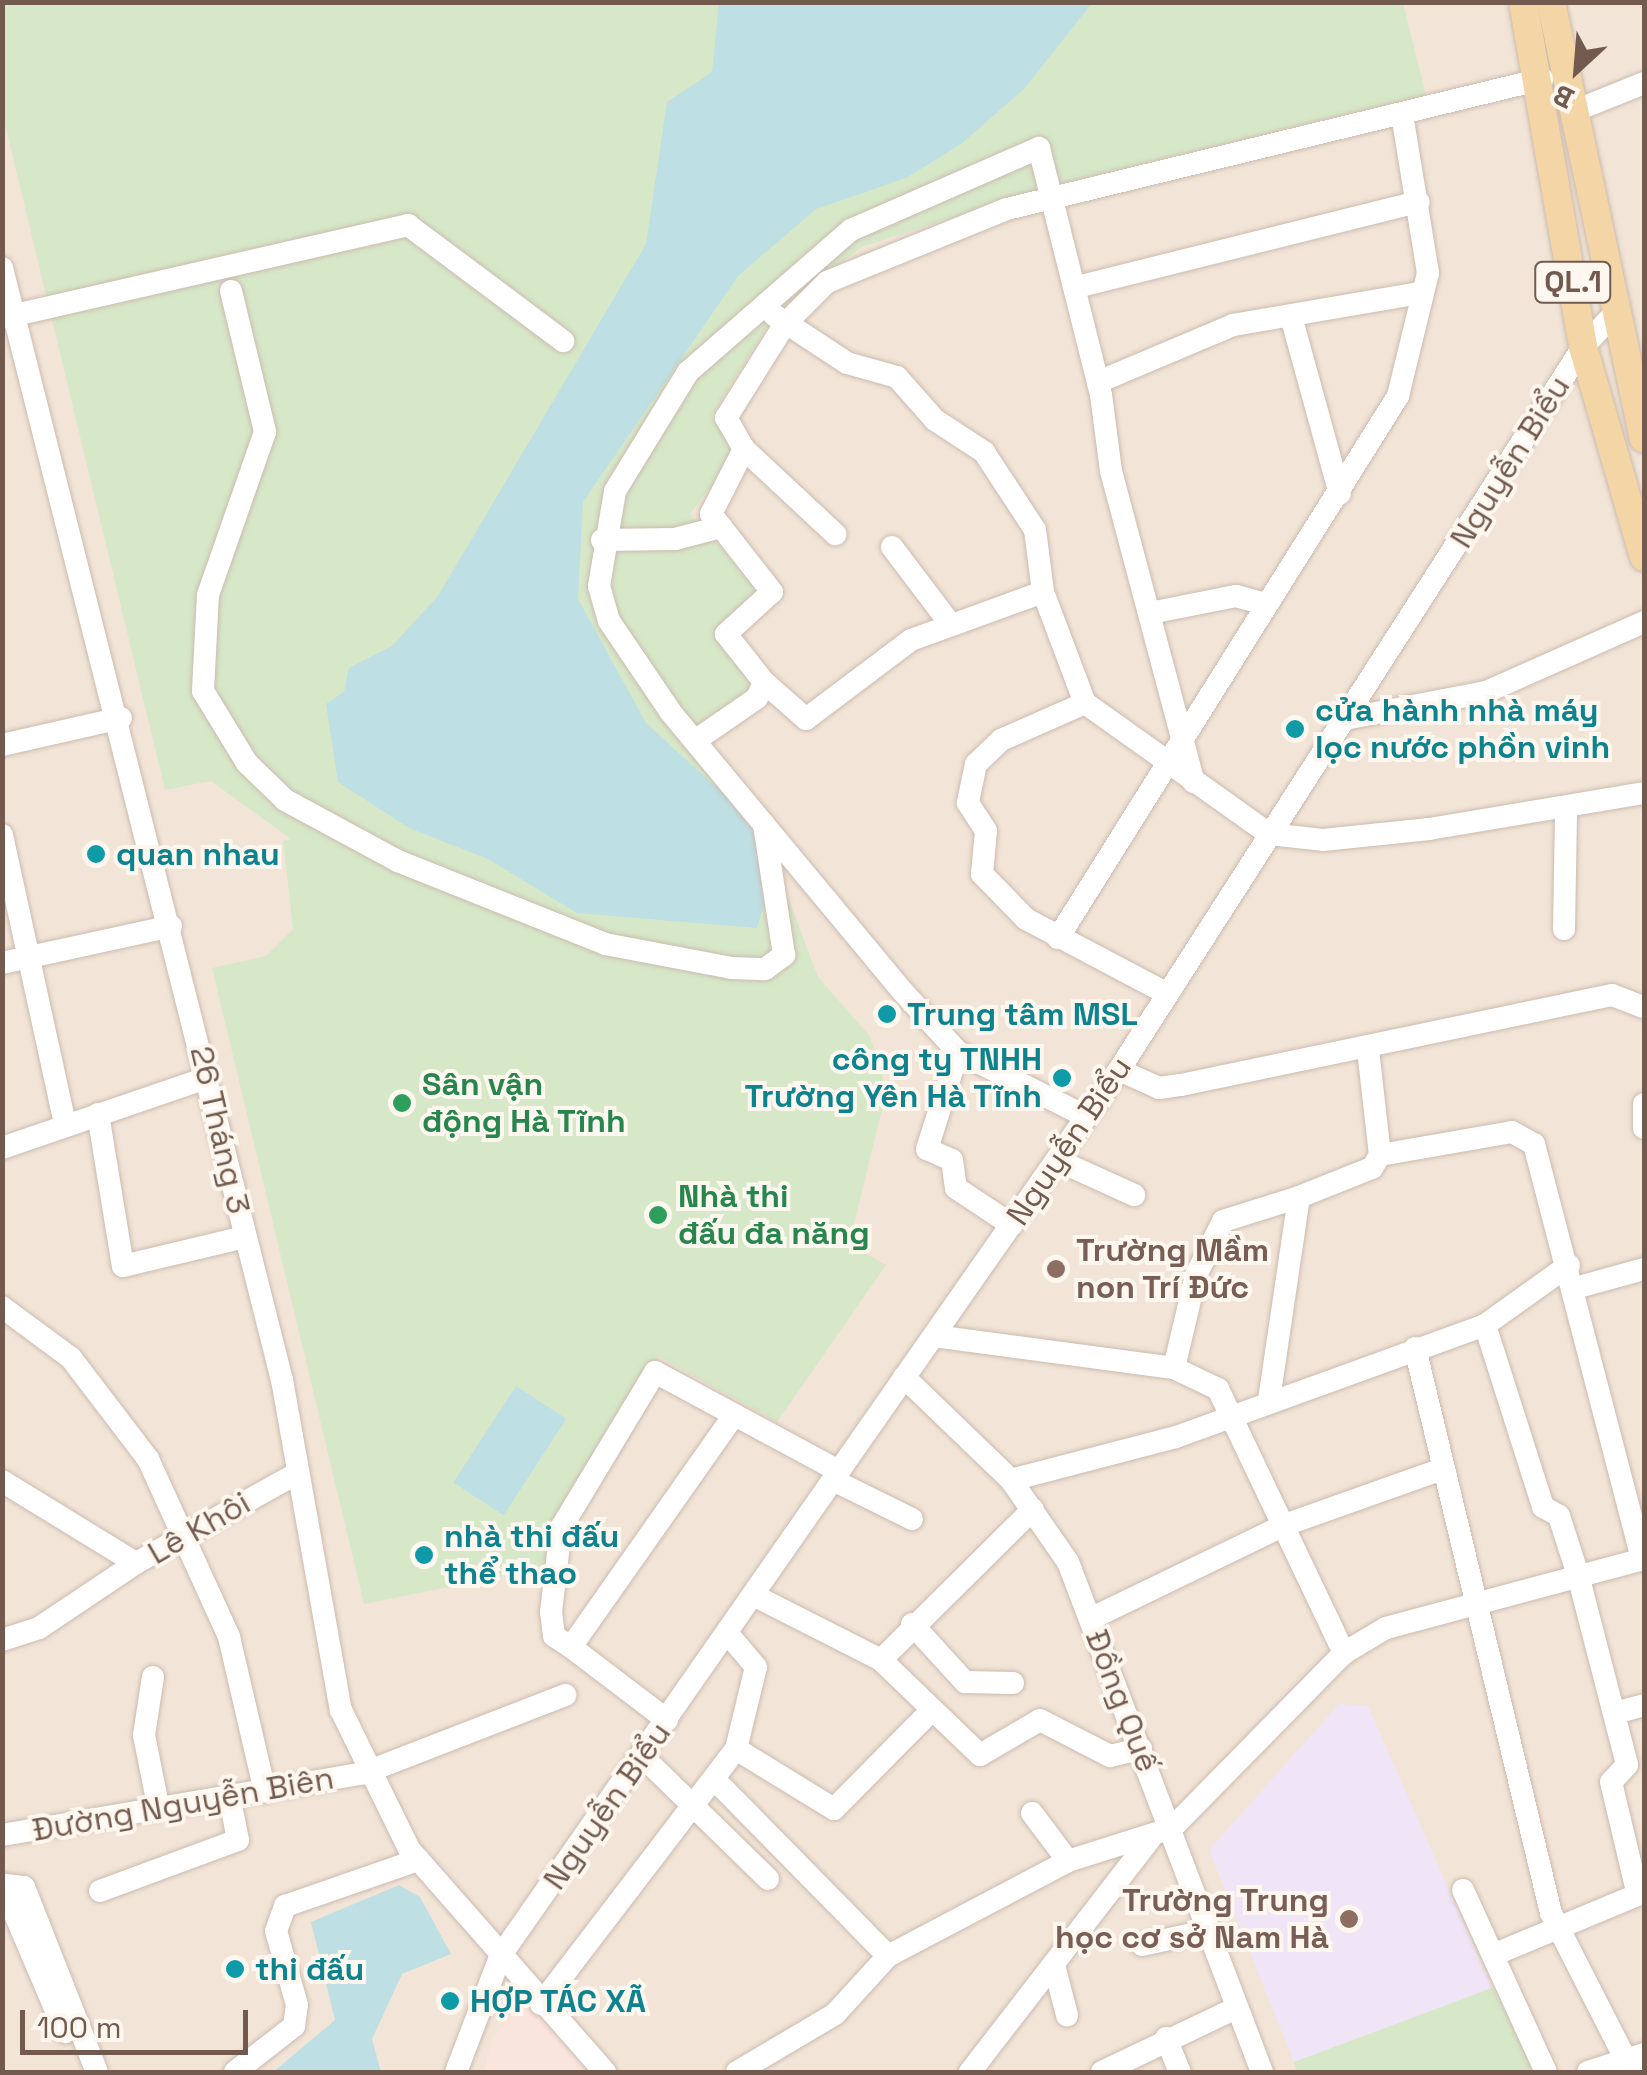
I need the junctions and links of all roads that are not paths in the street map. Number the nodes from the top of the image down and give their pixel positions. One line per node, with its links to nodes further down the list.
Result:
1 (1523, 2): 3 (main road, QL.1)
2 (1551, 2): 5 (main road, QL.1)
3 (1542, 79): 6 (street); 19 (main road, QL.1)
4 (1643, 79): 5 (street)
5 (1577, 110): 14 (main road, QL.1)
6 (1402, 114): 7 (street); 8 (street)
7 (1055, 198): 10 (street); 13 (street); 17 (street)
8 (1419, 202): 10 (street); 12 (street)
9 (2, 268): 15 (street, 26 Tháng 3)
10 (1076, 287): 20 (street)
11 (231, 291): 46 (street)
12 (1421, 293): 16 (street); 24 (street)
13 (759, 304): 17 (street); 27 (street)
14 (1615, 313): 19 (street, Nguyễn Biểu); 21 (main road, QL.1)
15 (8, 316): 18 (street); 37 (street, 26 Tháng 3)
16 (1292, 320): 20 (street); 24 (street)
17 (784, 324): 23 (street); 30 (street)
18 (563, 341)
19 (1582, 346): 29 (main road, QL.1); 38 (street, Nguyễn Biểu)
20 (1098, 382): 32 (street)
21 (1640, 405): 22 (main road, QL.1)
22 (1644, 438)
23 (744, 449): 25 (street); 26 (street)
24 (1340, 494): 31 (street)
25 (721, 527): 27 (street); 35 (street)
26 (835, 534)
27 (602, 540): 40 (street)
28 (892, 547): 33 (street)
29 (1644, 558)
30 (1043, 592): 33 (street); 36 (street)
31 (1266, 604): 32 (street); 39 (street)
32 (1150, 613): 39 (street)
33 (948, 621): 35 (street)
34 (1644, 622): 38 (street)
35 (764, 682): 40 (street)
36 (1085, 703): 42 (street); 51 (street)
37 (120, 718): 41 (street); 49 (street, 26 Tháng 3)
38 (1350, 718): 47 (street, Nguyễn Biểu)
39 (1181, 735): 42 (street); 43 (street)
40 (699, 738): 46 (street)
41 (2, 745)
42 (1163, 766): 43 (street); 51 (street)
43 (1194, 782): 47 (street)
44 (1644, 792): 45 (street)
45 (1566, 810): 47 (street); 50 (street)
46 (764, 824): 57 (street)
47 (1269, 834): 54 (street, Nguyễn Biểu)
48 (2, 835): 52 (street)
49 (171, 926): 52 (street); 59 (street, 26 Tháng 3)
50 (1564, 928)
51 (1058, 938): 54 (street)
52 (33, 956): 53 (street); 63 (street)
53 (2, 963)
54 (1166, 993): 58 (street, Nguyễn Biểu)
55 (1644, 1008): 56 (street)
56 (1368, 1049): 58 (street); 66 (street)
57 (958, 1052): 62 (street); 70 (street)
58 (1119, 1070): 62 (street, Nguyễn Biểu)
59 (208, 1078): 61 (street); 71 (street, 26 Tháng 3)
60 (1644, 1104): 64 (street)
61 (98, 1114): 63 (street); 71 (street)
62 (1085, 1116): 67 (street, Nguyễn Biểu)
63 (65, 1124): 65 (street)
64 (1644, 1128)
65 (4, 1144)
66 (1380, 1156): 69 (street); 73 (street)
67 (1056, 1160): 68 (street); 70 (street, Nguyễn Biểu)
68 (1134, 1195)
69 (1300, 1197): 78 (street); 80 (street)
70 (1012, 1225): 76 (street, Nguyễn Biểu)
71 (245, 1237): 84 (street, 26 Tháng 3)
72 (1644, 1268): 73 (street)
73 (1572, 1276): 75 (street); 92 (street)
74 (2, 1307): 91 (street)
75 (1486, 1325): 77 (street); 94 (street)
76 (934, 1336): 78 (street); 79 (street, Nguyễn Biểu)
77 (1416, 1348): 80 (street); 83 (street)
78 (1174, 1368): 81 (street)
79 (904, 1377): 85 (street, Nguyễn Biểu); 86 (street, Đồng Quế)
80 (1269, 1400): 81 (street)
81 (1236, 1411): 86 (street); 90 (street)
82 (734, 1415): 85 (street); 101 (street); 101 (street)
83 (1442, 1468): 90 (street); 96 (street)
84 (294, 1475): 91 (street, Lê Khôi); 114 (street, 26 Tháng 3)
85 (836, 1475): 89 (street); 95 (street, Nguyễn Biểu)
86 (1012, 1480): 88 (street, Đồng Quế)
87 (2, 1481): 93 (street, Lê Khôi)
88 (1032, 1509): 97 (street, Đồng Quế); 98 (street)
89 (912, 1520)
90 (1282, 1526): 97 (street); 102 (street)
91 (179, 1536): 93 (street, Lê Khôi); 116 (street)
92 (1643, 1559): 94 (street)
93 (136, 1563): 100 (street)
94 (1578, 1574): 96 (street); 108 (street)
95 (755, 1596): 99 (street, Nguyễn Biểu); 103 (street)
96 (1470, 1602): 102 (street); 132 (street)
97 (1090, 1619): 112 (street, Đồng Quế)
98 (912, 1624): 103 (street); 105 (street)
99 (728, 1634): 110 (street, Nguyễn Biểu); 111 (street)
100 (2, 1640)
101 (570, 1647): 110 (street)
102 (1344, 1652): 122 (street)
103 (881, 1660): 109 (street)
104 (153, 1676): 119 (street)
105 (1013, 1684)
106 (565, 1695): 114 (street, Đường Nguyễn Biên)
107 (1644, 1706): 108 (street)
108 (1615, 1713): 121 (street)
109 (928, 1714): 111 (street); 112 (street)
110 (667, 1720): 113 (street, Nguyễn Biểu)
111 (736, 1749): 115 (street)
112 (1140, 1750): 122 (street, Đồng Quế)
113 (642, 1756): 118 (street); 135 (street, Nguyễn Biểu)
114 (364, 1774): 116 (street, Đường Nguyễn Biên); 125 (street, 26 Tháng 3)
115 (716, 1782): 118 (street); 137 (street)
116 (265, 1792): 117 (street, Đường Nguyễn Biên)
117 (229, 1794): 119 (street, Đường Nguyễn Biên); 130 (street)
118 (698, 1804): 127 (street); 139 (street)
119 (158, 1805): 123 (street, Đường Nguyễn Biên)
120 (1032, 1813): 126 (street)
121 (1633, 1821): 131 (street)
122 (1172, 1828): 124 (street); 133 (street, Đồng Quế)
123 (2, 1835)
124 (1150, 1840): 126 (street); 138 (street)
125 (418, 1860): 135 (street, 26 Tháng 3); 146 (street)
126 (1068, 1860): 137 (street)
127 (768, 1879)
128 (4, 1885): 144 (street); 145 (street)
129 (1463, 1890): 136 (street)
130 (100, 1891)
131 (1641, 1894): 132 (street)
132 (1561, 1928): 136 (street); 143 (street)
133 (1210, 1930): 134 (street); 140 (street, Đồng Quế)
134 (1142, 1945)
135 (501, 1954): 139 (street, 26 Tháng 3); 147 (street, Nguyễn Biểu)
136 (1493, 1955): 154 (street)
137 (888, 1956): 149 (street)
138 (1055, 1969): 141 (street); 150 (street)
139 (541, 2004): 148 (street, 26 Tháng 3)
140 (1234, 2009): 142 (street); 153 (street, Đồng Quế)
141 (1068, 2015)
142 (1166, 2038): 151 (street); 152 (street)
143 (1634, 2062): 155 (street)
144 (81, 2072)
145 (97, 2072)
146 (235, 2072)
147 (456, 2072)
148 (604, 2072)
149 (738, 2072)
150 (970, 2072)
151 (1102, 2072)
152 (1180, 2072)
153 (1262, 2072)
154 (1546, 2072)
155 (1588, 2072)

